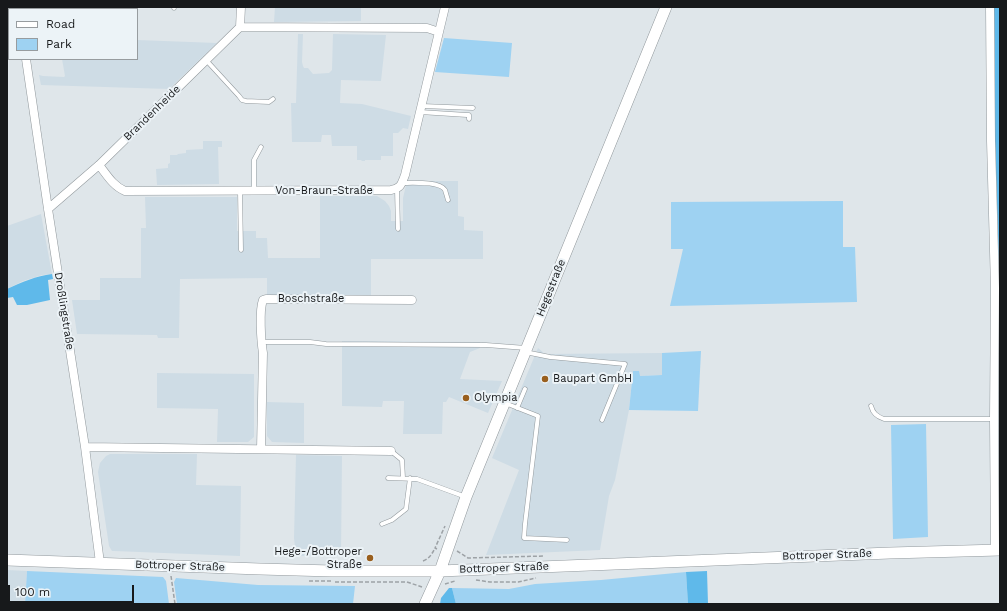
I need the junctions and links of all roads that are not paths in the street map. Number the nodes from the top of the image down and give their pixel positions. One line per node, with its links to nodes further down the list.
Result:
1 (241, 7): 5 (street)
2 (446, 7): 6 (street)
3 (666, 7): 24 (main road, Hegestraße)
4 (990, 7): 29 (street)
5 (240, 27): 6 (street); 8 (street, Brandenheide)
6 (439, 32): 11 (street)
7 (26, 60): 19 (street, Droßlingstraße)
8 (206, 60): 9 (lane); 14 (street, Brandenheide)
9 (273, 98)
10 (473, 108): 11 (lane)
11 (421, 109): 12 (lane); 15 (street)
12 (469, 119)
13 (261, 147): 17 (lane)
14 (99, 165): 16 (street, Von-Braun-Straße); 19 (street, Brandenheide)
15 (400, 186): 17 (street, Von-Braun-Straße); 18 (lane); 20 (lane)
16 (240, 191): 17 (street, Von-Braun-Straße); 21 (lane)
17 (254, 191)
18 (448, 200)
19 (48, 209): 31 (street, Droßlingstraße)
20 (398, 229)
21 (241, 250)
22 (412, 300): 23 (street, Boschstraße)
23 (261, 342): 24 (lane); 32 (street, Boschstraße)
24 (526, 350): 26 (main road, Hegestraße); 30 (lane)
25 (525, 389): 28 (lane)
26 (505, 403): 28 (lane); 37 (main road, Hegestraße)
27 (871, 406): 29 (lane)
28 (517, 408): 39 (lane)
29 (994, 419): 40 (street)
30 (602, 420)
31 (85, 447): 32 (street); 42 (street, Droßlingstraße)
32 (261, 449): 33 (street)
33 (391, 451): 35 (lane)
34 (388, 478): 35 (lane)
35 (402, 478): 36 (lane)
36 (410, 478): 37 (lane); 38 (lane)
37 (466, 497): 43 (main road, Hegestraße)
38 (382, 524)
39 (567, 540)
40 (998, 549): 43 (main road, Bottroper Straße)
41 (7, 560): 42 (main road, Bottroper Straße)
42 (100, 563): 43 (main road, Bottroper Straße)
43 (440, 571): 44 (main road, Hegestraße)
44 (426, 604)

